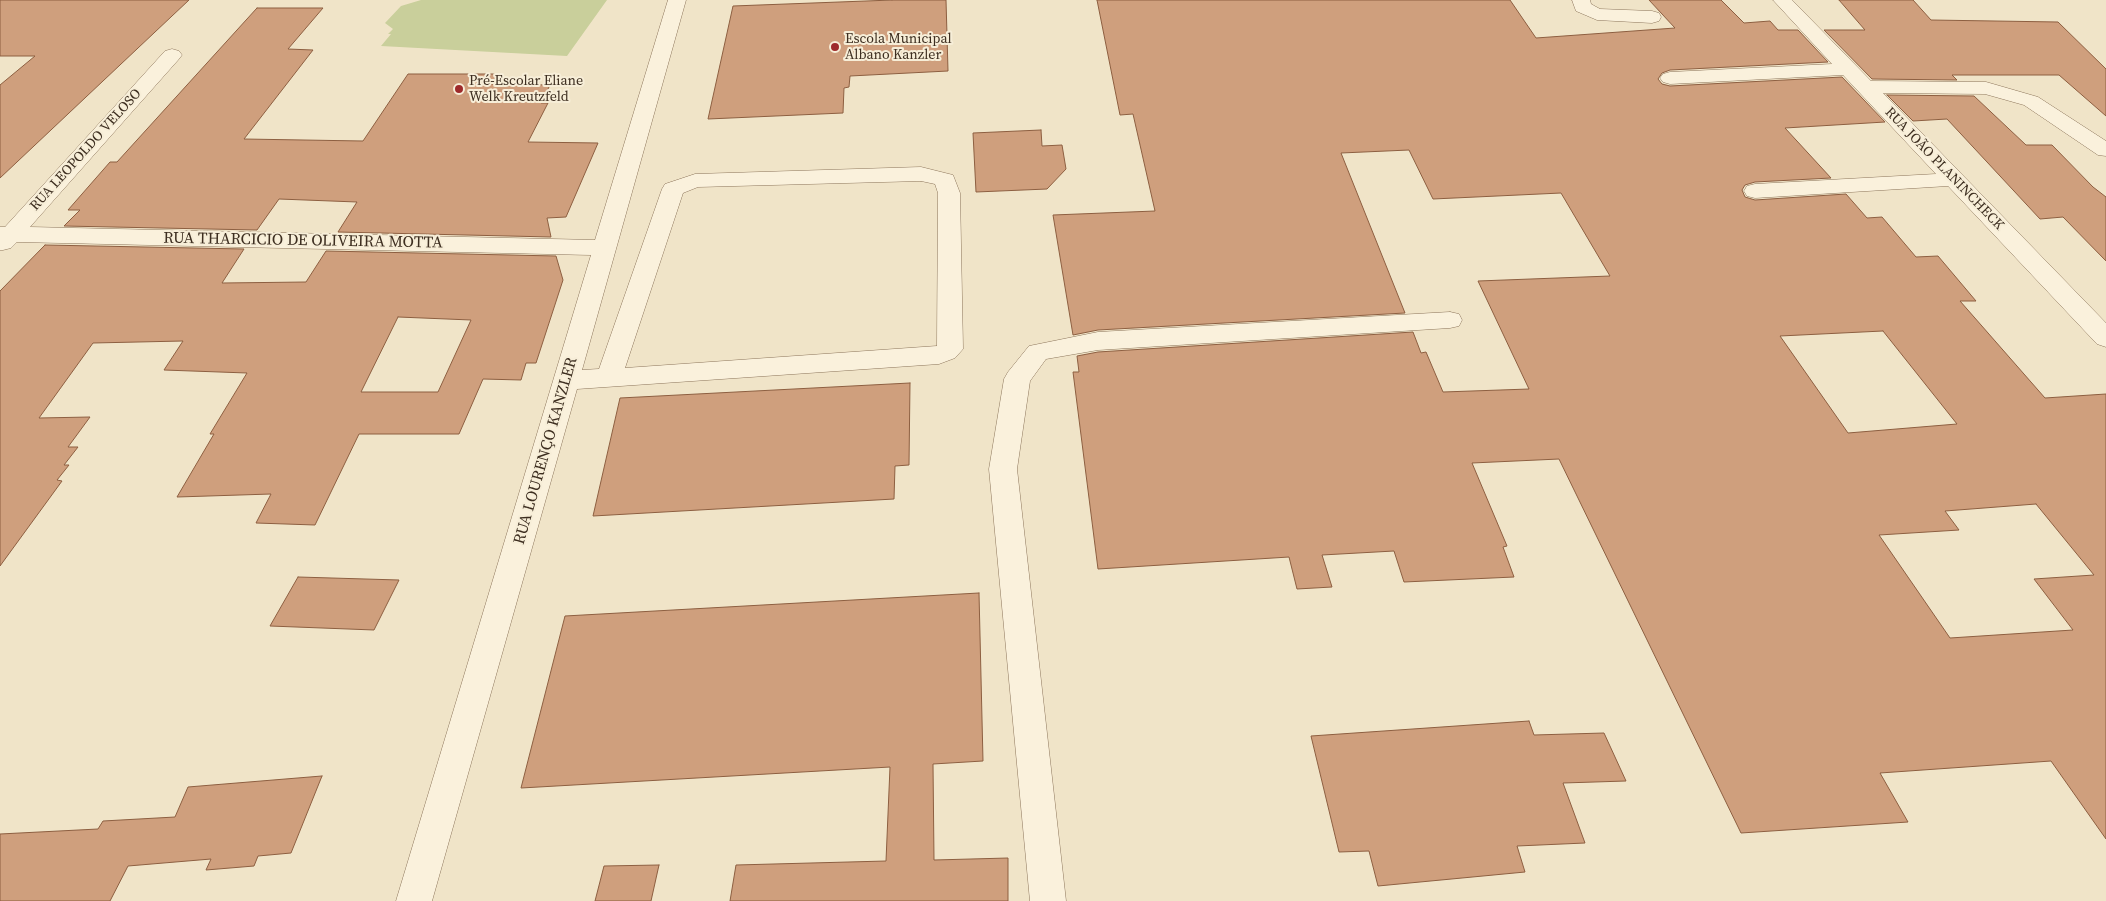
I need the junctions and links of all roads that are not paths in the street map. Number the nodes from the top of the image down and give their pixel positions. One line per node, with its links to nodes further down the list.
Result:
1 (677, 0): 13 (street, RUA LOURENÇO KANZLER)
2 (1581, 0): 4 (street)
3 (1782, 0): 6 (street, RUA JOÃO PLANINCHECK)
4 (1652, 17)
5 (172, 55): 12 (street, RUA LEOPOLDO VELOSO)
6 (1848, 69): 7 (street); 8 (street, RUA JOÃO PLANINCHECK)
7 (1670, 78)
8 (1865, 87): 9 (street); 10 (street, RUA JOÃO PLANINCHECK)
9 (2106, 150)
10 (1954, 179): 11 (street); 15 (street, RUA JOÃO PLANINCHECK)
11 (1755, 191)
12 (3, 238): 13 (street, RUA THARCICIO DE OLIVEIRA MOTTA)
13 (606, 248): 17 (street, RUA LOURENÇO KANZLER)
14 (1450, 320): 19 (street)
15 (2106, 338)
16 (609, 378): 16 (street); 17 (street)
17 (567, 380): 18 (street, RUA LOURENÇO KANZLER)
18 (414, 901)
19 (1048, 901)

